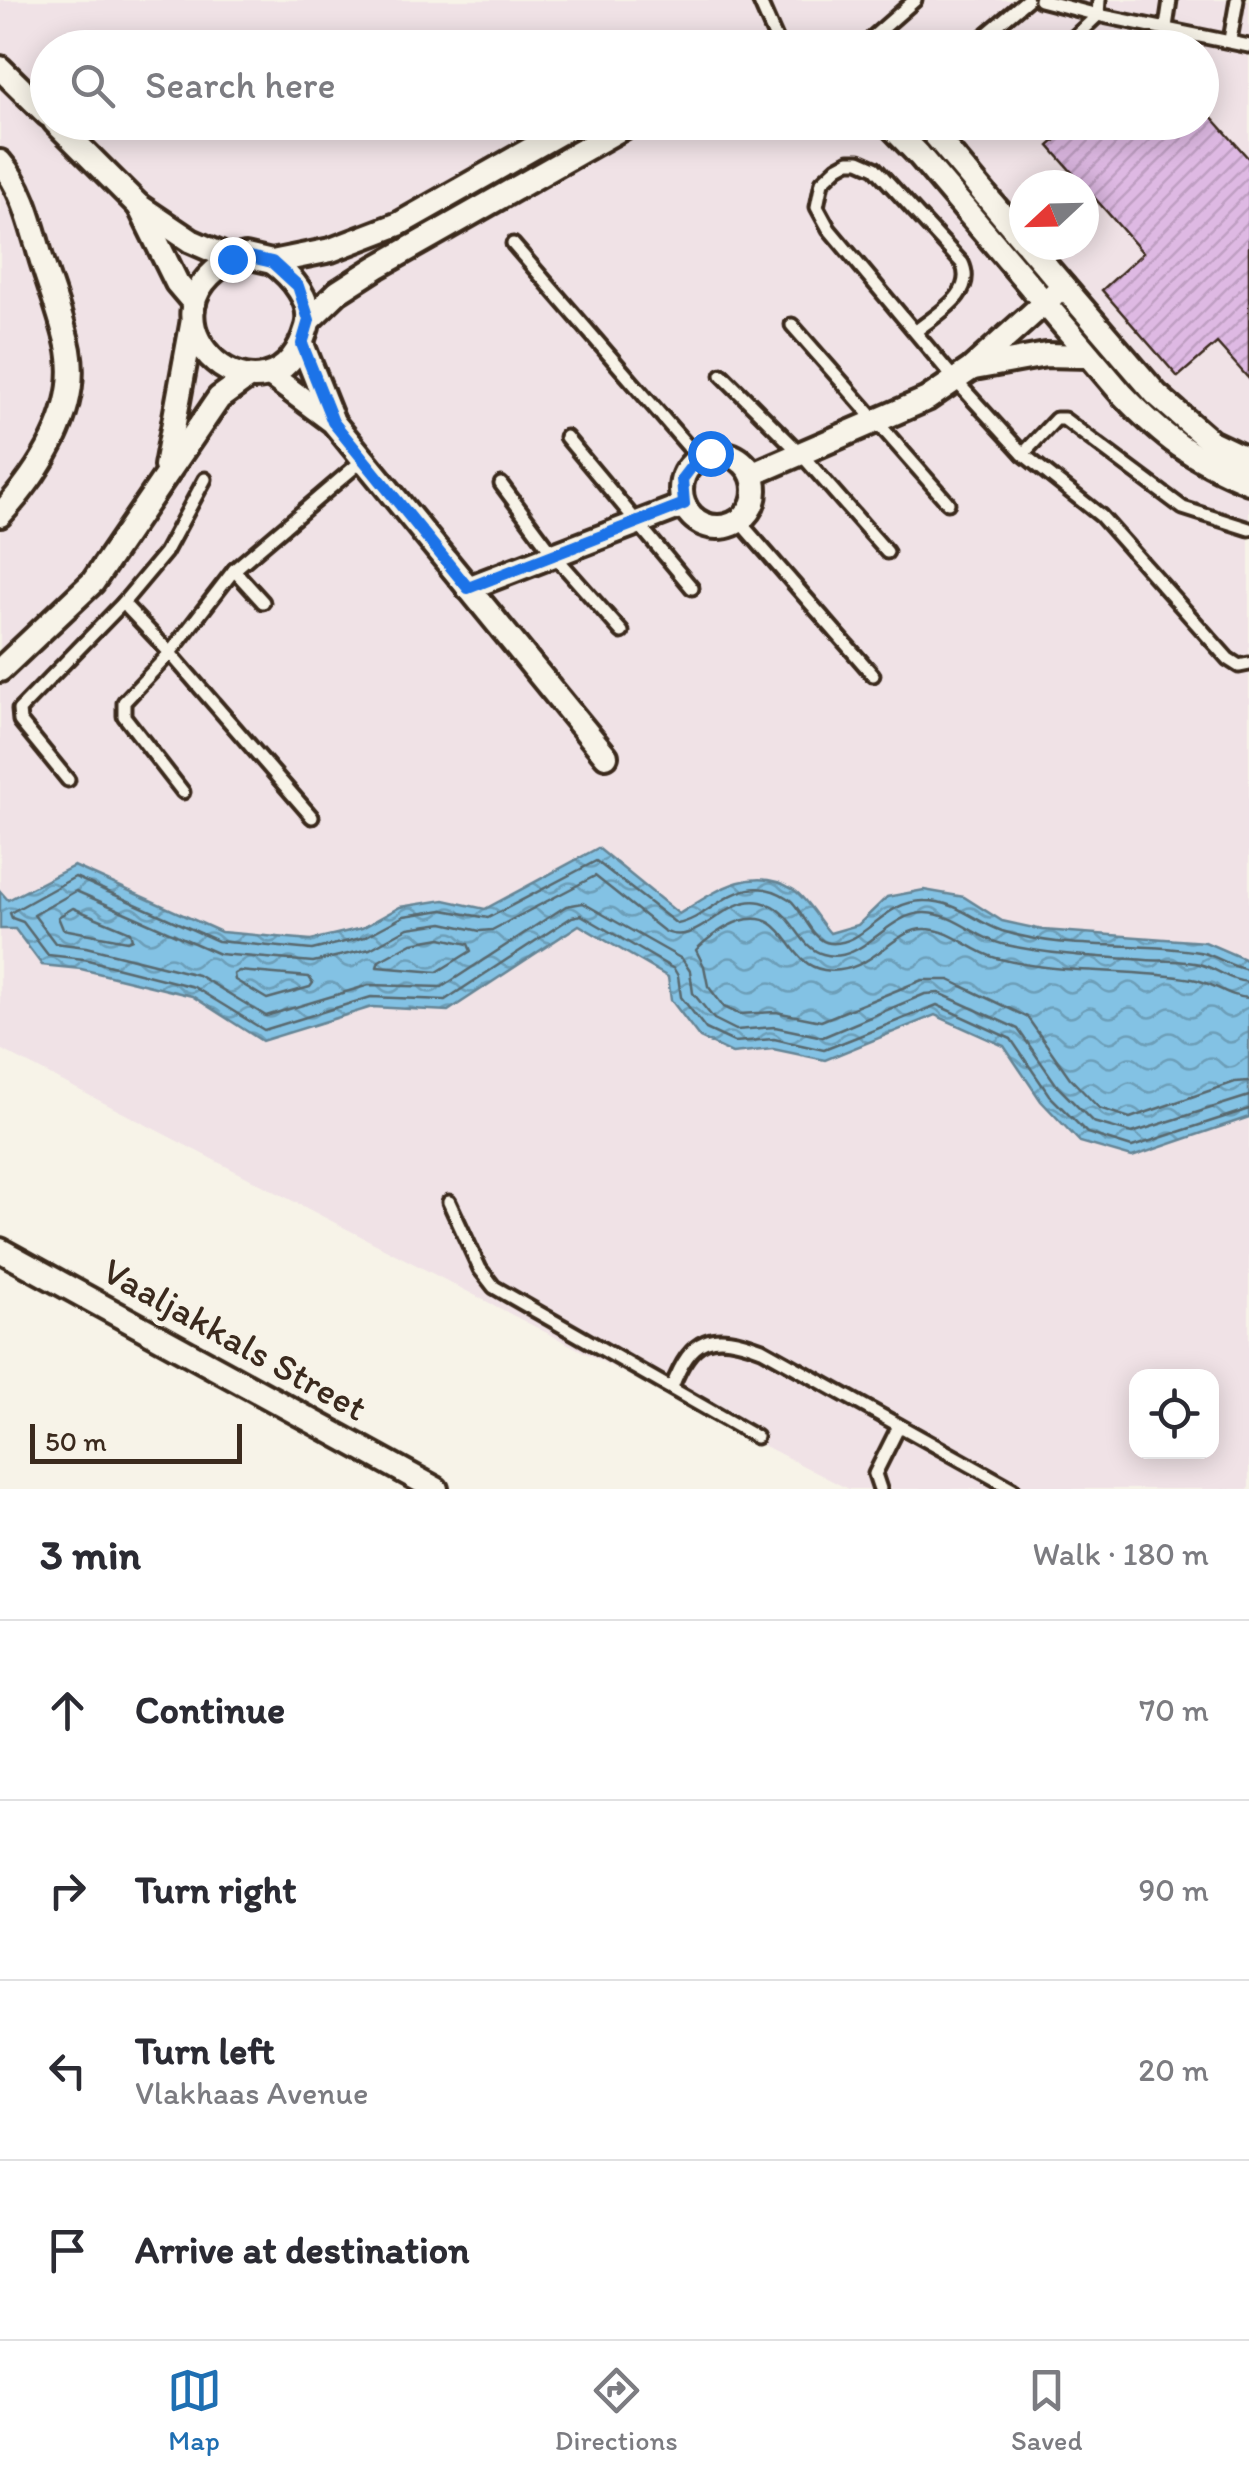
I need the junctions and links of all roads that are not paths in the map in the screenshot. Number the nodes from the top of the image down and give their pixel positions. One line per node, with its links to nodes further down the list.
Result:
1 (759, 0): 10 (lane)
2 (915, 0): 11 (lane)
3 (1027, 0): 12 (lane)
4 (1040, 0): 8 (lane)
5 (1099, 0): 8 (lane)
6 (1170, 0): 9 (lane)
7 (1237, 0): 16 (lane)
8 (1098, 15): 9 (lane); 13 (lane)
9 (1166, 27): 14 (lane)
10 (772, 30)
11 (881, 30)
12 (991, 30)
13 (1082, 30)
14 (1181, 30)
15 (1219, 38): 16 (lane)
16 (1230, 40): 17 (lane)
17 (1249, 46)
18 (0, 68): 19 (street)
19 (30, 97)
20 (73, 140): 26 (street)
21 (548, 140): 31 (street)
22 (602, 140): 35 (street)
23 (904, 140): 33 (street)
24 (939, 140): 27 (street)
25 (0, 162): 58 (street)
26 (139, 206): 29 (street); 34 (street)
27 (1009, 223)
28 (512, 244): 48 (lane)
29 (232, 259): 31 (street); 34 (street)
30 (1041, 260): 32 (street)
31 (272, 262): 35 (street)
32 (1063, 286): 33 (street); 50 (street)
33 (1046, 304): 39 (street); 41 (street)
34 (193, 313): 42 (street); 53 (street)
35 (309, 320): 38 (street)
36 (792, 325): 43 (lane)
37 (915, 332): 37 (lane); 41 (lane)
38 (302, 344): 42 (street); 44 (street)
39 (1089, 356): 41 (street); 54 (street)
40 (722, 375): 46 (lane)
41 (964, 375): 43 (street); 47 (lane)
42 (259, 376): 44 (street); 53 (street)
43 (874, 421): 46 (street); 56 (lane)
44 (333, 422): 49 (street)
45 (566, 437): 60 (lane)
46 (801, 454): 51 (street); 62 (lane)
47 (1023, 454): 61 (lane); 71 (lane)
48 (698, 458): 51 (street); 57 (street)
49 (364, 459): 64 (lane); 65 (street)
50 (1249, 460)
51 (753, 474): 59 (street)
52 (204, 478): 68 (lane)
53 (163, 479): 72 (street)
54 (1249, 482)
55 (501, 484): 63 (lane)
56 (948, 503)
57 (684, 504): 59 (street); 60 (street)
58 (0, 515)
59 (739, 521): 73 (lane)
60 (640, 522): 63 (street); 66 (lane)
61 (1249, 528)
62 (887, 552)
63 (554, 555): 65 (street); 69 (lane)
64 (234, 570): 67 (lane); 70 (lane)
65 (468, 588): 74 (street)
66 (692, 588)
67 (264, 602)
68 (123, 603): 70 (lane); 75 (lane)
69 (622, 632)
70 (170, 653): 76 (lane); 77 (lane)
71 (1249, 664)
72 (0, 670)
73 (873, 675)
74 (606, 756)
75 (68, 780)
76 (183, 792)
77 (312, 818)
78 (449, 1202): 80 (lane)
79 (0, 1250): 83 (street, Vaaljakkals Street)
80 (672, 1387): 81 (lane); 82 (lane)
81 (899, 1426): 84 (lane); 85 (lane)
82 (756, 1437)
83 (436, 1489)
84 (880, 1489)
85 (1013, 1489)

